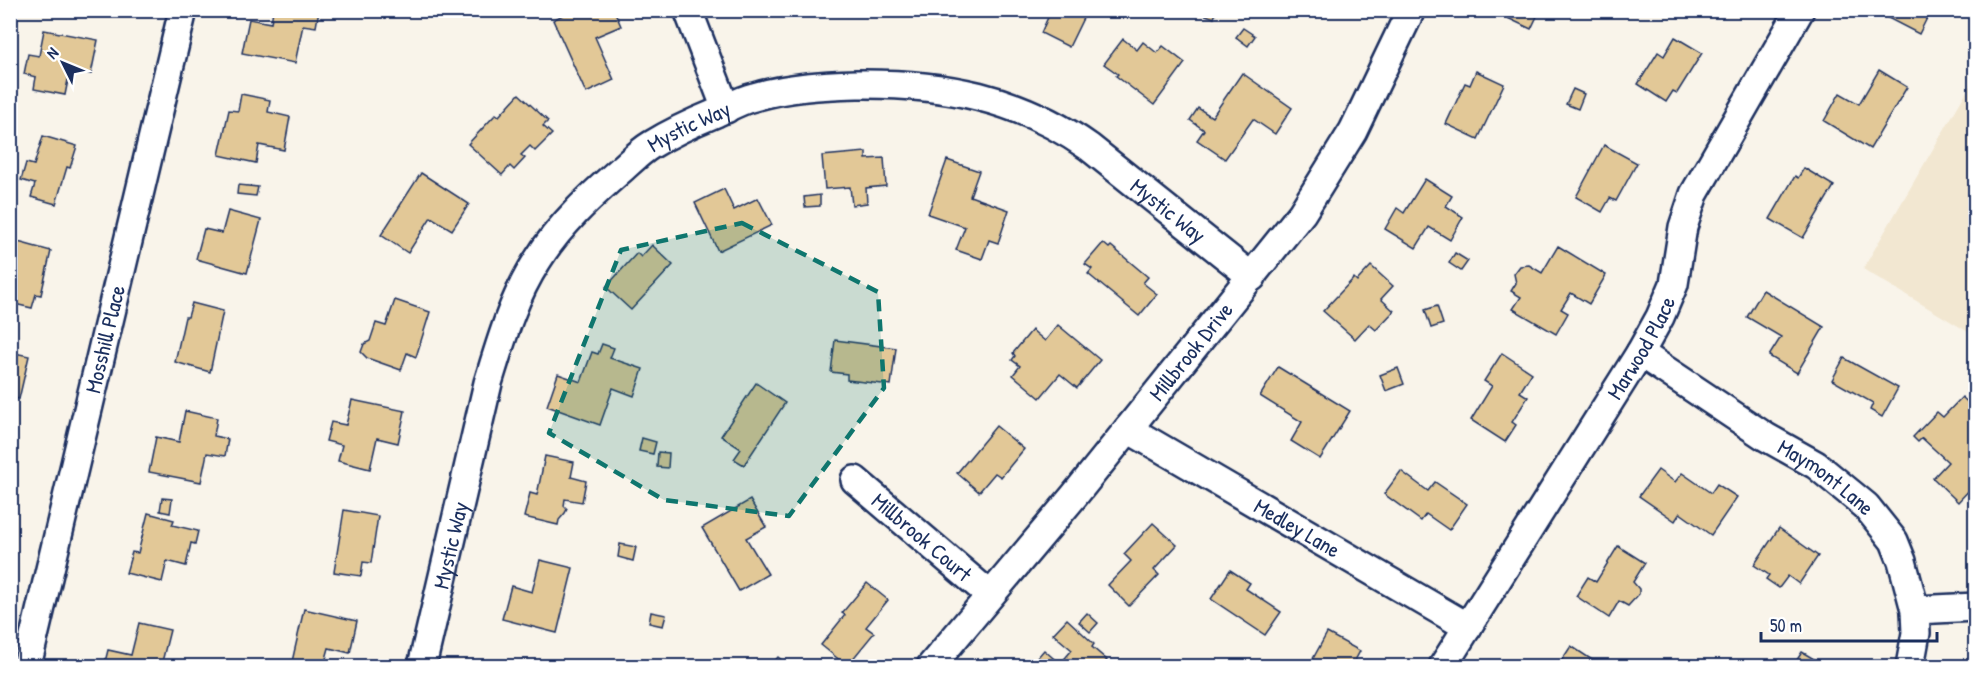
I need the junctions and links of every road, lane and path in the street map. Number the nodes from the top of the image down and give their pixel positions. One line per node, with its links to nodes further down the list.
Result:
1 (183, 10): 14 (street, Mosshill Place)
2 (688, 10): 5 (street)
3 (1411, 10): 6 (street, Millbrook Drive)
4 (1800, 10): 7 (street, Marwood Place)
5 (726, 109): 6 (street, Mystic Way); 15 (street, Mystic Way)
6 (1252, 277): 8 (street, Millbrook Drive)
7 (1640, 354): 12 (street, Maymont Lane); 13 (street, Marwood Place)
8 (1128, 429): 10 (street, Millbrook Drive); 13 (street, Medley Lane)
9 (855, 480): 10 (street, Millbrook Court)
10 (990, 595): 16 (street, Millbrook Drive)
11 (1976, 607): 12 (street)
12 (1915, 610): 18 (street, Maymont Lane)
13 (1468, 627): 17 (street, Marwood Place)
14 (27, 666)
15 (422, 666)
16 (931, 666)
17 (1443, 666)
18 (1910, 666)

